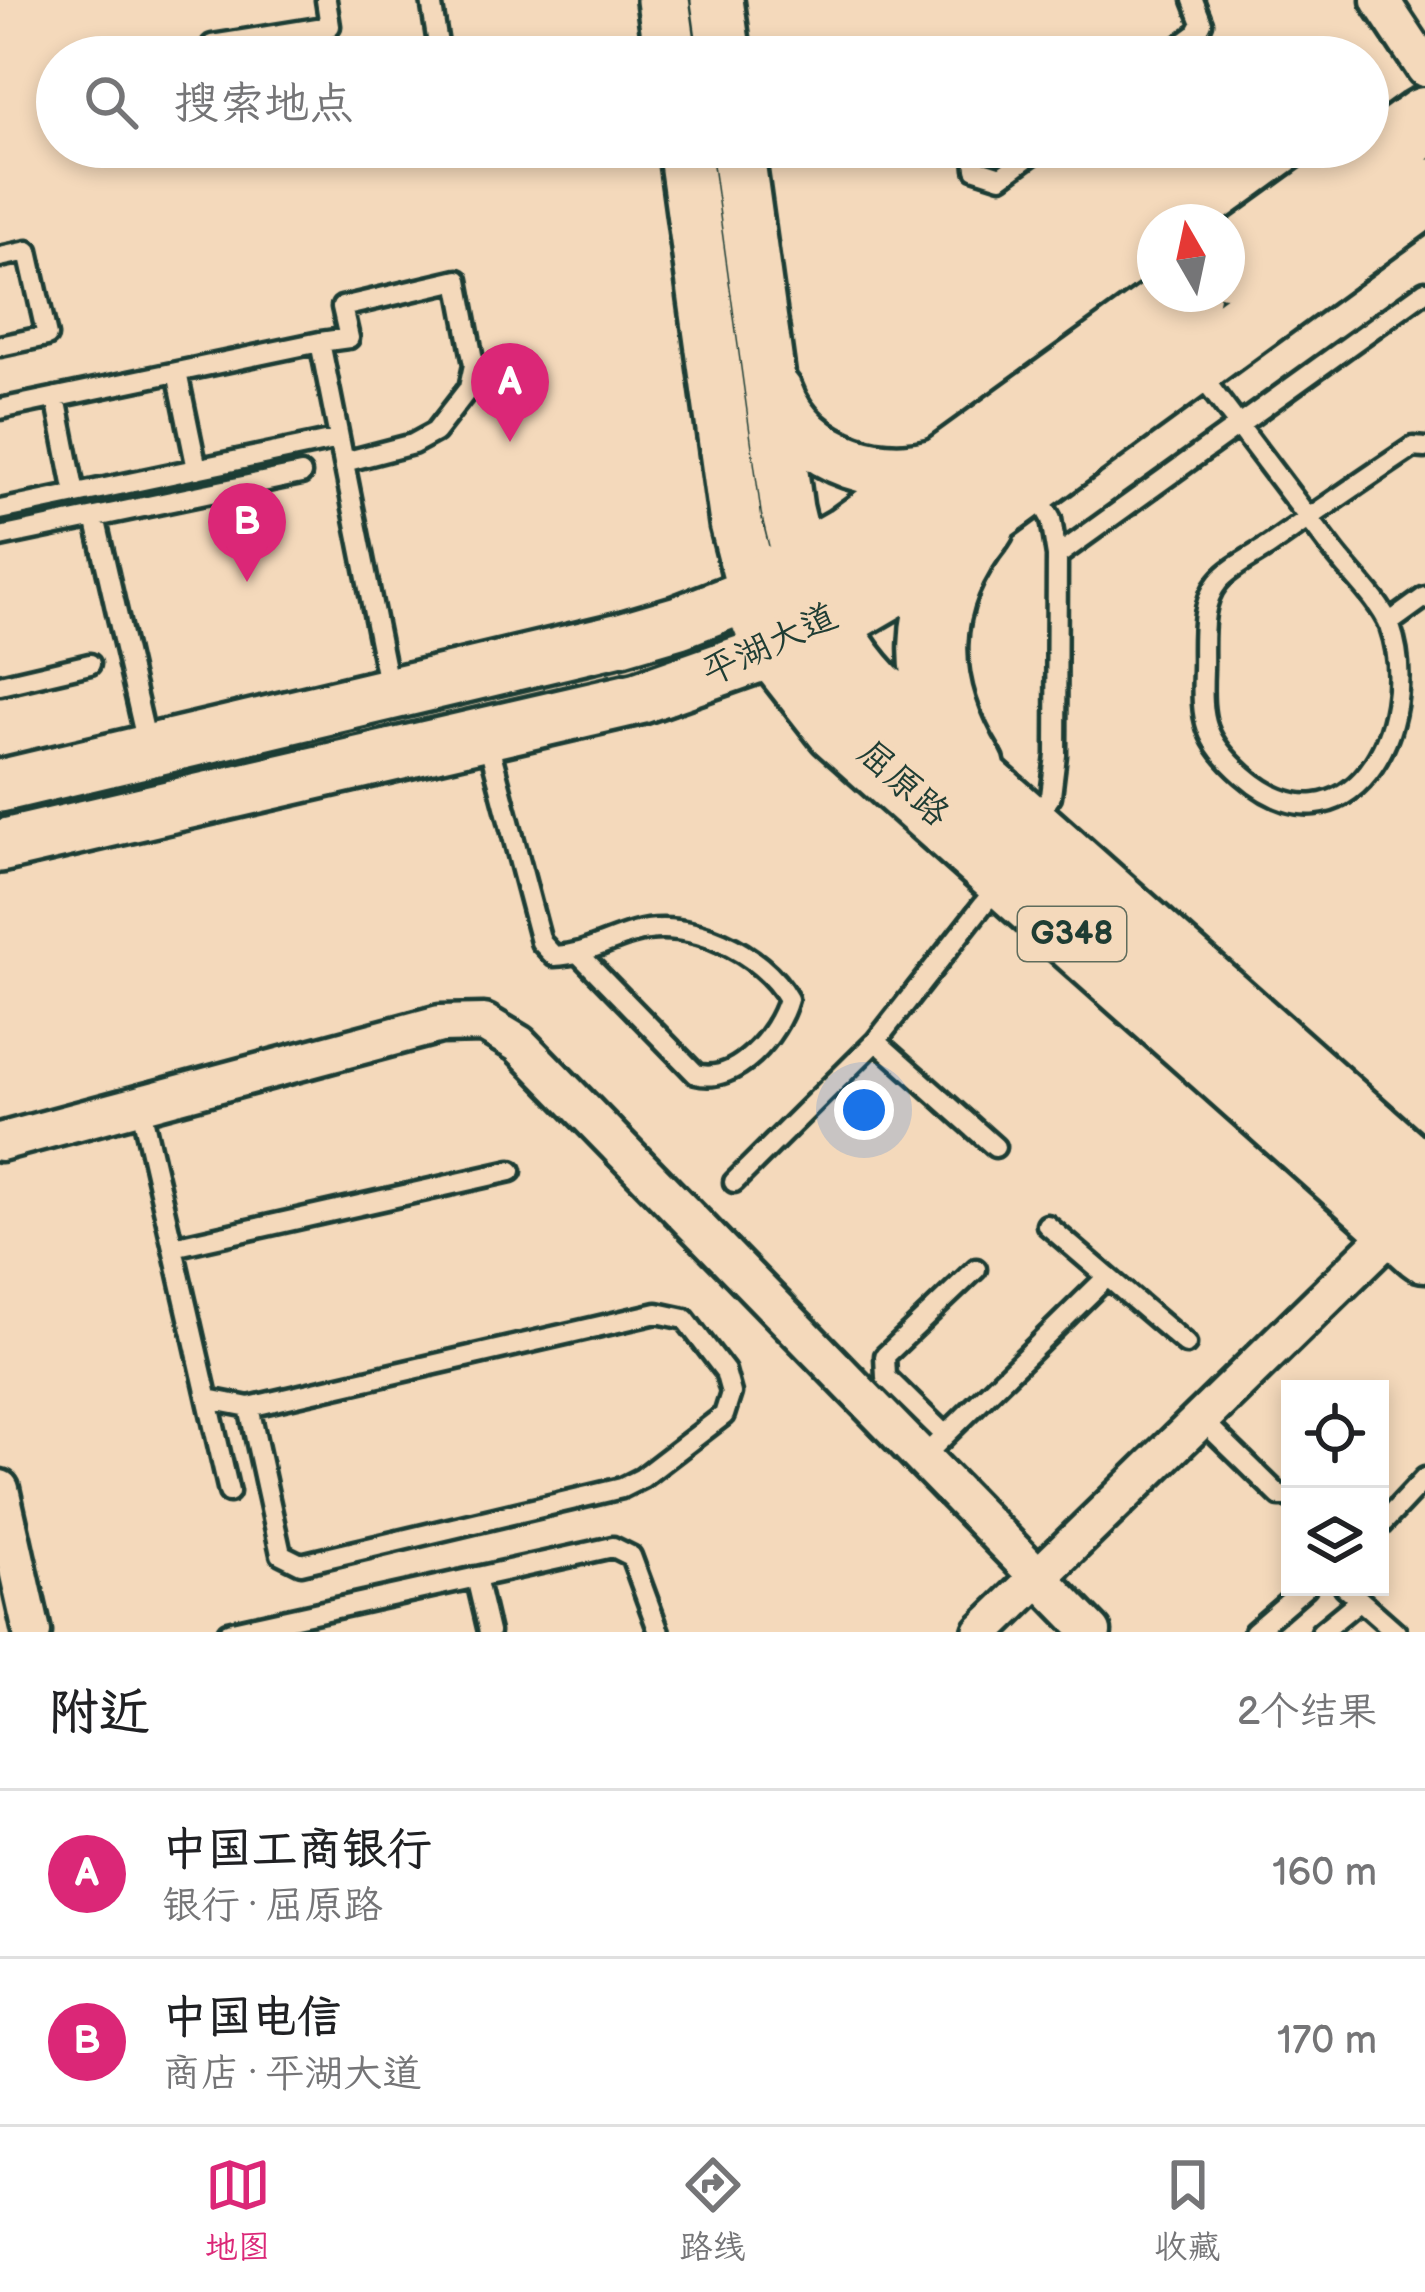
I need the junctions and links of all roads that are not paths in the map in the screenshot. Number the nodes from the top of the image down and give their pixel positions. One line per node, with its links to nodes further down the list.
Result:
1 (326, 0): 8 (lane)
2 (431, 0): 9 (lane)
3 (646, 0): 10 (lane)
4 (664, 0): 11 (main road)
5 (717, 0): 12 (main road)
6 (1193, 0): 13 (lane)
7 (1381, 0): 14 (street)
8 (268, 36)
9 (437, 36)
10 (651, 36)
11 (668, 36)
12 (721, 36)
13 (1193, 36)
14 (1425, 68)
15 (1425, 121): 16 (highway)
16 (1389, 147)
17 (669, 168): 35 (lane)
18 (687, 168): 35 (main road, 屈原路)
19 (740, 168): 30 (main road, 屈原路)
20 (976, 168): 21 (lane)
21 (1013, 168)
22 (1360, 168): 24 (highway)
23 (1425, 192): 42 (highway, 平湖大道)
24 (1245, 251)
25 (0, 257): 29 (lane)
26 (1425, 291): 36 (lane)
27 (1168, 312): 42 (highway, 平湖大道)
28 (320, 342): 31 (lane); 37 (lane); 39 (lane)
29 (0, 346)
30 (768, 368): 42 (main road); 50 (main road, 屈原路)
31 (177, 371): 33 (lane); 40 (lane)
32 (1208, 385): 36 (lane)
33 (56, 397): 34 (lane); 43 (lane)
34 (0, 409)
35 (722, 420): 50 (main road, 屈原路)
36 (1238, 425): 46 (lane); 48 (lane)
37 (339, 439): 39 (lane); 40 (lane)
38 (1425, 448): 46 (lane)
39 (344, 462): 53 (lane)
40 (197, 469): 43 (lane)
41 (302, 474): 45 (lane)
42 (1003, 476): 48 (lane); 50 (highway, 平湖大道); 63 (highway)
43 (76, 494): 44 (lane)
44 (0, 510)
45 (95, 517): 47 (lane); 57 (lane)
46 (1309, 518): 51 (lane); 51 (lane)
47 (0, 537)
48 (1058, 556): 63 (lane)
49 (1425, 597): 51 (lane)
50 (789, 609): 53 (main road, 平湖大道); 56 (highway, 屈原路 / G348); 58 (main road, 平湖大道); 63 (highway, 屈原路 / G348)
51 (1389, 623)
52 (90, 664): 54 (lane)
53 (379, 679): 62 (main road, 平湖大道)
54 (0, 685)
55 (166, 725): 57 (lane)
56 (838, 727): 65 (lane); 74 (highway, 屈原路 / G348)
57 (144, 730): 59 (lane)
58 (486, 733): 64 (main road, 平湖大道); 66 (lane)
59 (124, 736)
60 (103, 741): 61 (lane)
61 (0, 766)
62 (0, 786)
63 (1016, 818): 74 (highway, 屈原路 / G348)
64 (0, 846)
65 (996, 888): 67 (lane); 74 (lane)
66 (580, 955): 66 (lane)
67 (876, 1041): 70 (lane); 72 (lane)
68 (140, 1104): 69 (street); 75 (lane); 82 (street)
69 (0, 1142)
70 (995, 1148)
71 (511, 1171): 75 (lane)
72 (734, 1182)
73 (1047, 1225): 77 (lane)
74 (1410, 1225): 81 (street)
75 (173, 1247): 79 (lane)
76 (976, 1269): 82 (lane)
77 (1107, 1277): 78 (lane); 82 (lane)
78 (1186, 1344)
79 (208, 1399): 80 (lane); 85 (lane)
80 (249, 1407): 80 (lane)
81 (1201, 1419): 86 (lane); 89 (street)
82 (934, 1446): 89 (street)
83 (1425, 1478): 87 (lane)
84 (0, 1489): 93 (street)
85 (229, 1492)
86 (1281, 1496)
87 (1389, 1516)
88 (476, 1577): 94 (lane); 95 (lane); 96 (lane)
89 (1038, 1577): 97 (street); 98 (street)
90 (1296, 1596): 99 (lane)
91 (1351, 1596): 100 (lane)
92 (1355, 1596): 101 (lane)
93 (32, 1632)
94 (228, 1632)
95 (489, 1632)
96 (659, 1632)
97 (982, 1632)
98 (1092, 1632)
99 (1254, 1632)
100 (1321, 1632)
101 (1396, 1632)

